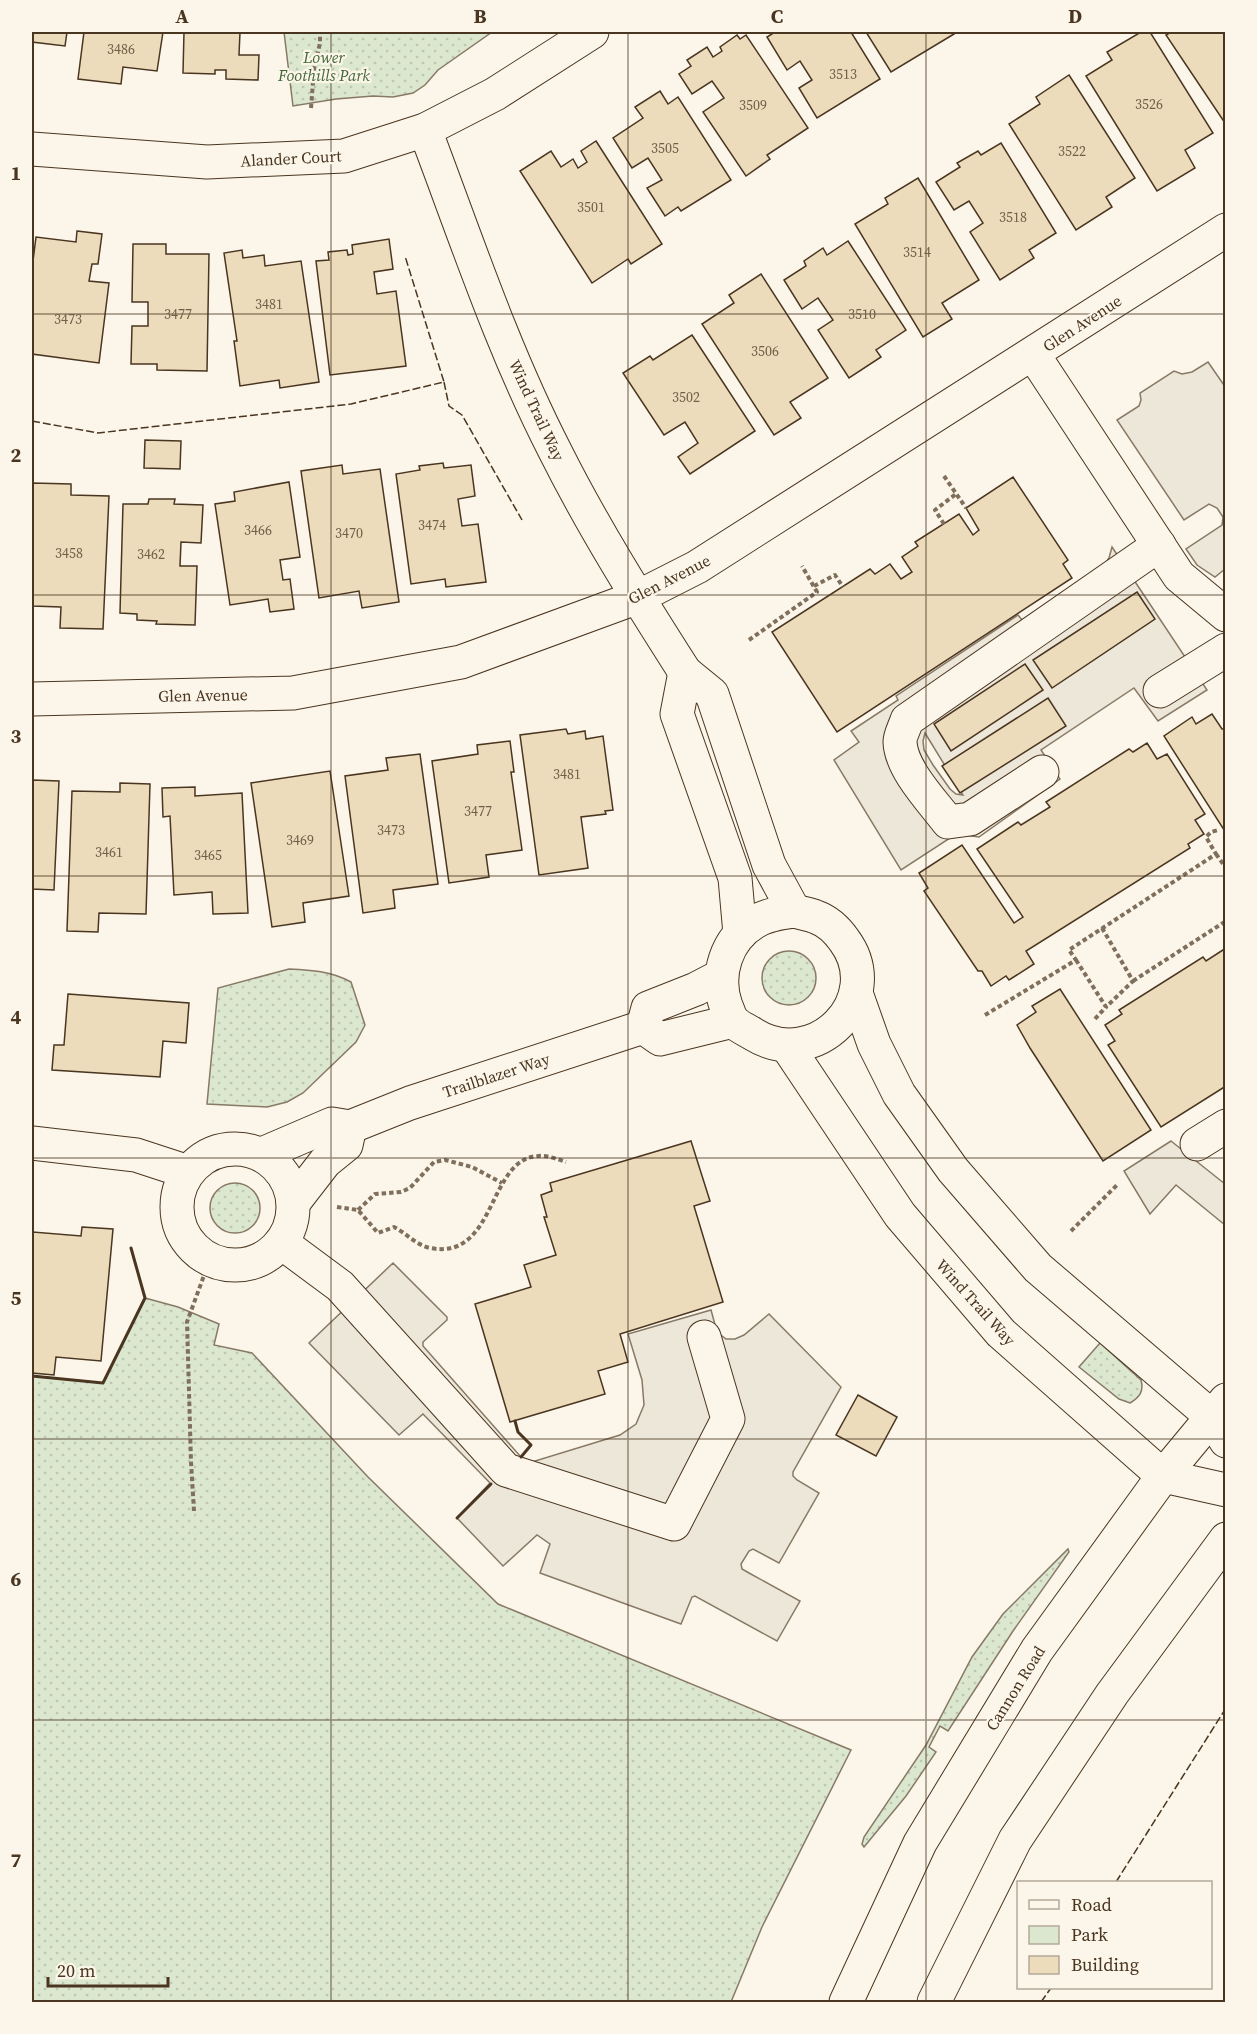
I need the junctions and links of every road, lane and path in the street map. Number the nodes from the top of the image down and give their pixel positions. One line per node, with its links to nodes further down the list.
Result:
1 (320, 32): 3 (path)
2 (592, 32): 4 (street, Alander Court)
3 (311, 108)
4 (424, 130): 5 (street, Alander Court); 16 (street, Wind Trail Way)
5 (32, 149)
6 (1226, 230): 7 (street, Glen Avenue)
7 (1033, 354): 12 (street); 16 (street, Glen Avenue)
8 (944, 476): 9 (path)
9 (956, 494): 10 (path); 11 (path)
10 (966, 508)
11 (944, 524)
12 (1159, 545): 17 (street); 23 (street)
13 (802, 566): 14 (path)
14 (814, 586): 15 (path); 18 (path)
15 (843, 587)
16 (638, 597): 20 (street, Wind Trail Way); 22 (street, Glen Avenue)
17 (1226, 615)
18 (749, 640)
19 (1226, 650): 21 (street)
20 (685, 672): 27 (street, Wind Trail Way); 30 (street)
21 (1160, 691)
22 (32, 699)
23 (1042, 772)
24 (1218, 830): 25 (path)
25 (1216, 854): 26 (path); 29 (path)
26 (1226, 868)
27 (794, 911): 30 (street); 34 (street)
28 (1226, 921): 33 (path)
29 (1102, 928): 31 (path); 33 (path)
30 (740, 934): 32 (street)
31 (1076, 960): 35 (path); 36 (path)
32 (721, 976): 38 (street); 39 (street)
33 (1133, 981): 35 (path)
34 (856, 993): 40 (street); 57 (street)
35 (1106, 1007): 37 (path)
36 (985, 1015)
37 (1094, 1020)
38 (733, 1021): 39 (street); 40 (street)
39 (643, 1027): 42 (street, Trailblazer Way)
40 (787, 1046): 58 (street, Wind Trail Way)
41 (1226, 1126): 44 (street)
42 (350, 1127): 45 (street, Trailblazer Way); 50 (street)
43 (32, 1143): 47 (street)
44 (1197, 1144)
45 (262, 1154): 47 (street); 50 (street)
46 (566, 1162): 48 (path)
47 (188, 1172): 55 (street)
48 (502, 1183): 52 (path); 52 (path)
49 (1117, 1185): 53 (path)
50 (294, 1202): 54 (street)
51 (336, 1207): 52 (path)
52 (358, 1210)
53 (1071, 1231)
54 (282, 1243): 55 (street); 56 (street)
55 (210, 1259): 60 (path)
56 (704, 1337)
57 (1221, 1419): 58 (street, Cannon Road)
58 (1163, 1476): 59 (street, Wind Trail Way); 62 (street, Cannon Road)
59 (1226, 1490)
60 (194, 1511)
61 (1226, 1539): 63 (street)
62 (846, 2002)
63 (934, 2002)

